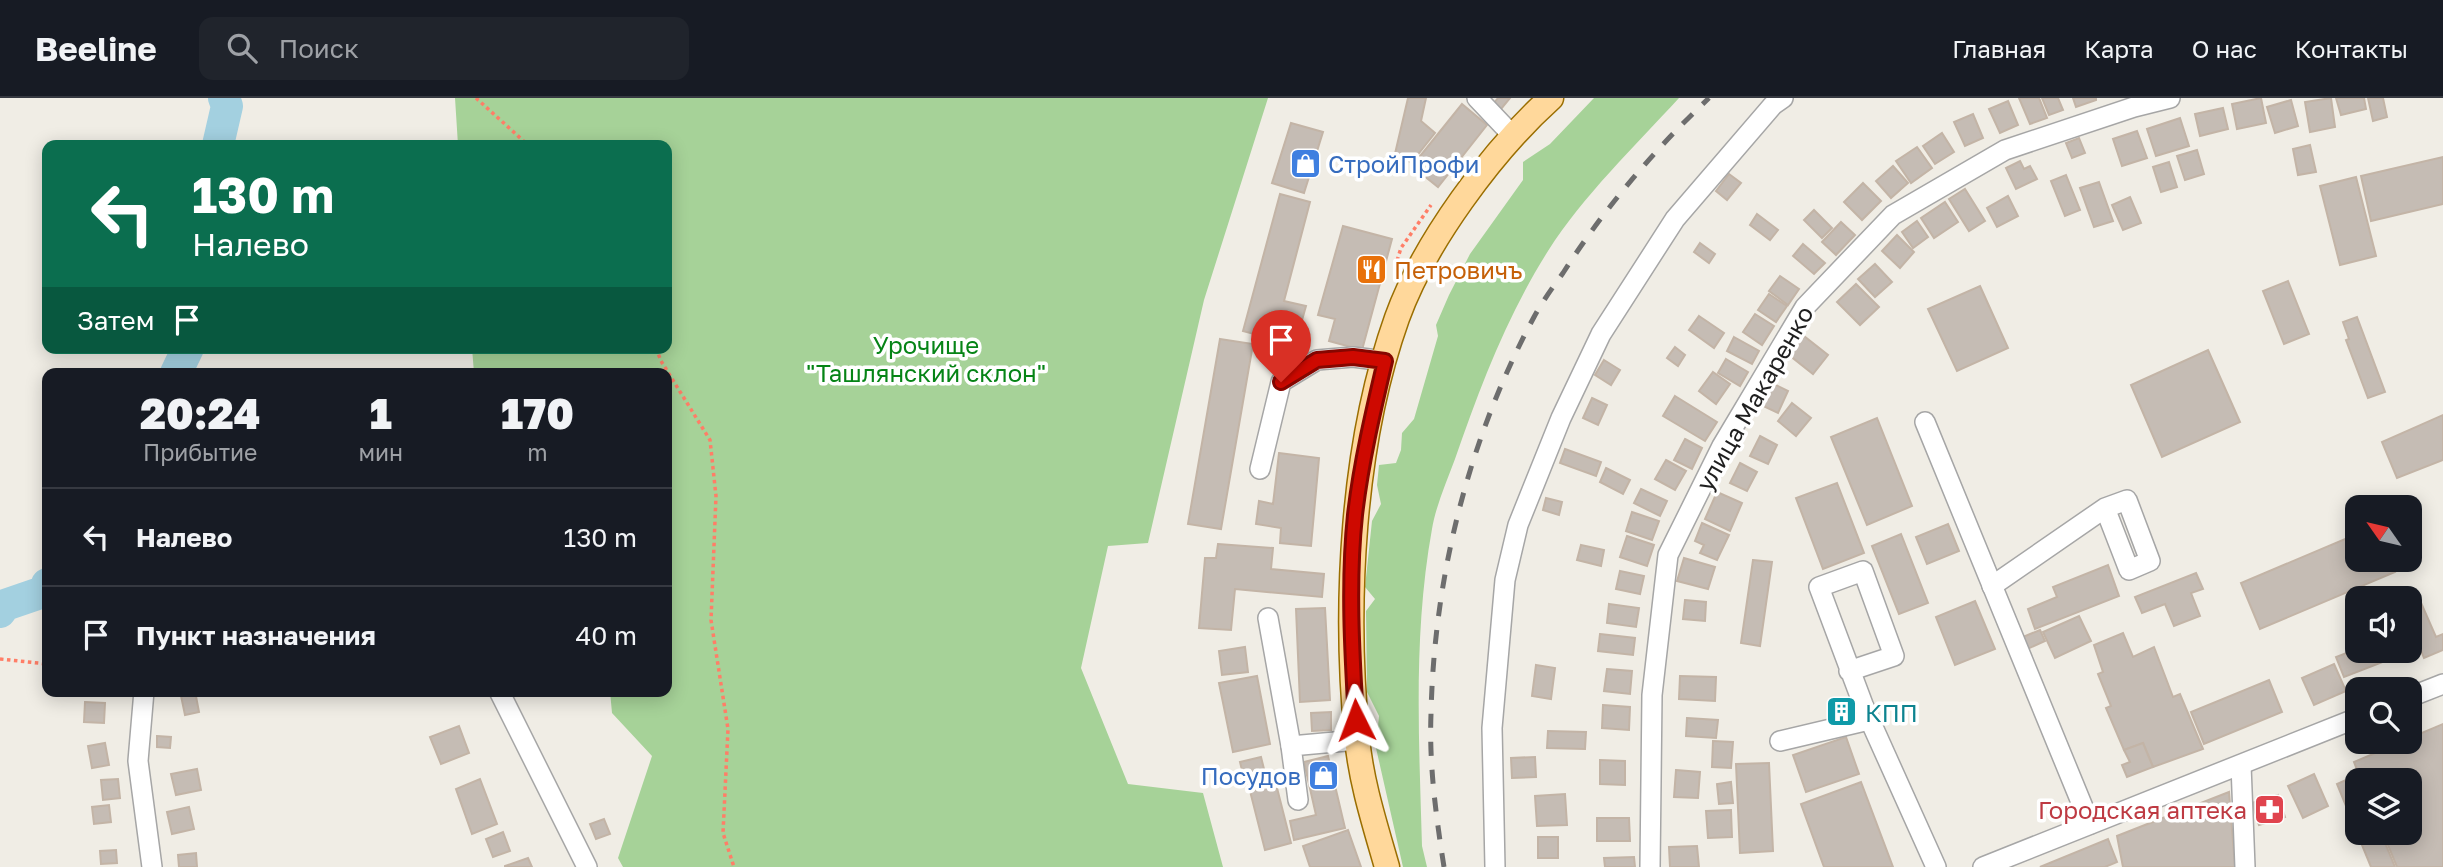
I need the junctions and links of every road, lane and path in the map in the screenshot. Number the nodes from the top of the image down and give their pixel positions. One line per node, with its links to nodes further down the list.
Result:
1 (476, 98): 7 (path)
2 (1477, 98): 6 (street)
3 (1551, 98): 6 (main road)
4 (1783, 98): 34 (street)
5 (2170, 98): 35 (street, улица Макаренко)
6 (1514, 137): 8 (main road)
7 (522, 140)
8 (1385, 361): 11 (street); 24 (main road)
9 (672, 379): 32 (path)
10 (1925, 422): 13 (street)
11 (1260, 469)
12 (2105, 508): 13 (street)
13 (1992, 586): 29 (street)
14 (1268, 618): 26 (street)
15 (2, 659): 16 (path)
16 (42, 663)
17 (1849, 671): 17 (street); 22 (street)
18 (2443, 684): 19 (street)
19 (2422, 692)
20 (143, 697): 30 (street)
21 (502, 697): 31 (street)
22 (1869, 720): 25 (street); 36 (street)
23 (2345, 723): 27 (street)
24 (1357, 740): 26 (street); 33 (main road)
25 (1780, 741)
26 (1291, 746): 28 (street)
27 (2241, 765): 29 (street); 38 (street)
28 (1298, 800)
29 (2090, 824): 37 (street)
30 (152, 867)
31 (587, 867)
32 (734, 867)
33 (1387, 867)
34 (1495, 867)
35 (1650, 867)
36 (1936, 867)
37 (1983, 867)
38 (2245, 867)

